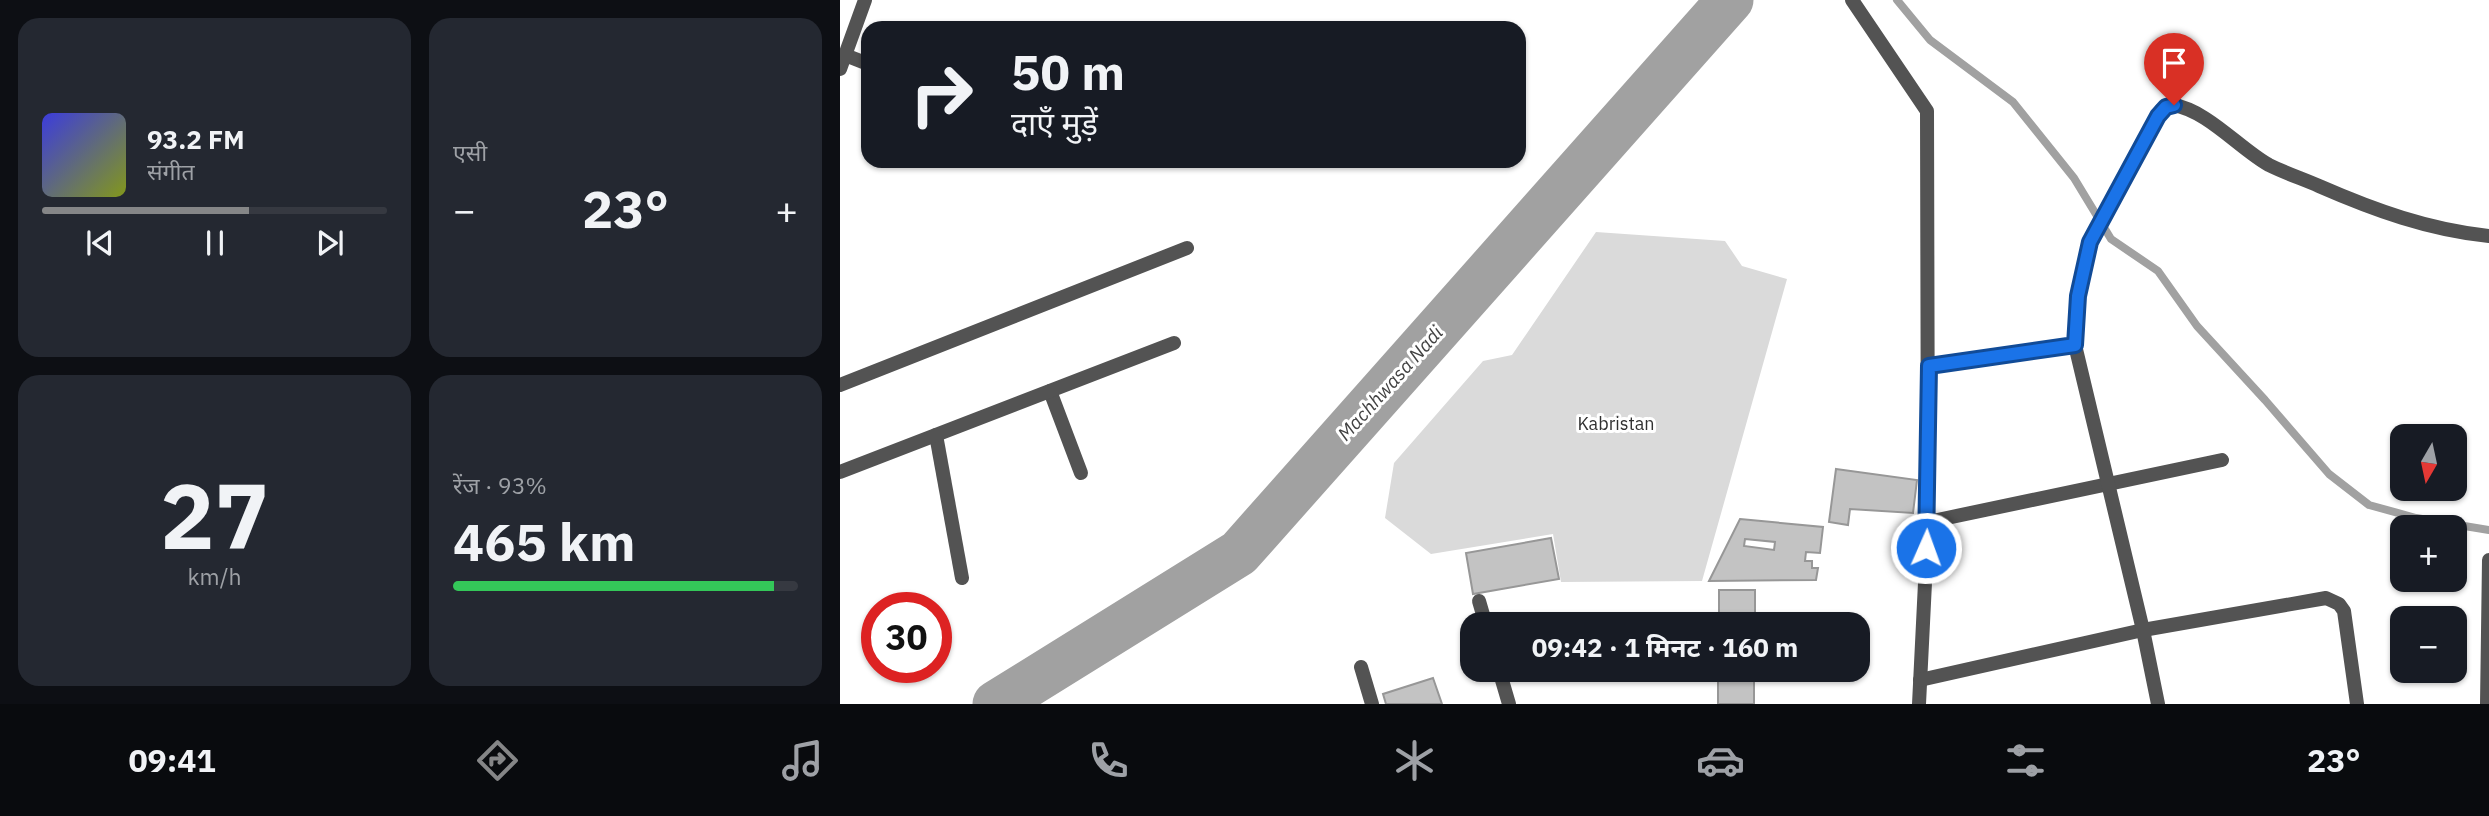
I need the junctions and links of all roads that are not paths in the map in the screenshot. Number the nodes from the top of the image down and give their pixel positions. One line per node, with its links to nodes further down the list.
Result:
1 (865, 0): 3 (street)
2 (1852, 0): 10 (street)
3 (845, 55): 4 (street); 5 (street)
4 (861, 61)
5 (840, 69)
6 (2489, 236): 9 (street)
7 (1187, 248): 11 (street)
8 (1174, 344): 12 (street)
9 (2075, 345): 10 (street); 17 (street)
10 (1929, 366): 18 (street)
11 (840, 385)
12 (1050, 391): 13 (street); 16 (street)
13 (936, 435): 15 (street); 20 (street)
14 (2222, 460): 17 (street)
15 (840, 472)
16 (1081, 473)
17 (2109, 484): 18 (street); 23 (street)
18 (1928, 522): 25 (street)
19 (2489, 560): 32 (street)
20 (962, 578)
21 (1479, 601): 22 (street)
22 (1482, 612)
23 (2143, 630): 25 (street); 30 (street); 31 (street)
24 (1360, 667): 27 (street)
25 (1920, 680): 29 (street)
26 (1503, 682): 28 (street)
27 (1372, 704)
28 (1509, 704)
29 (1919, 704)
30 (2158, 704)
31 (2357, 704)
32 (2487, 704)

